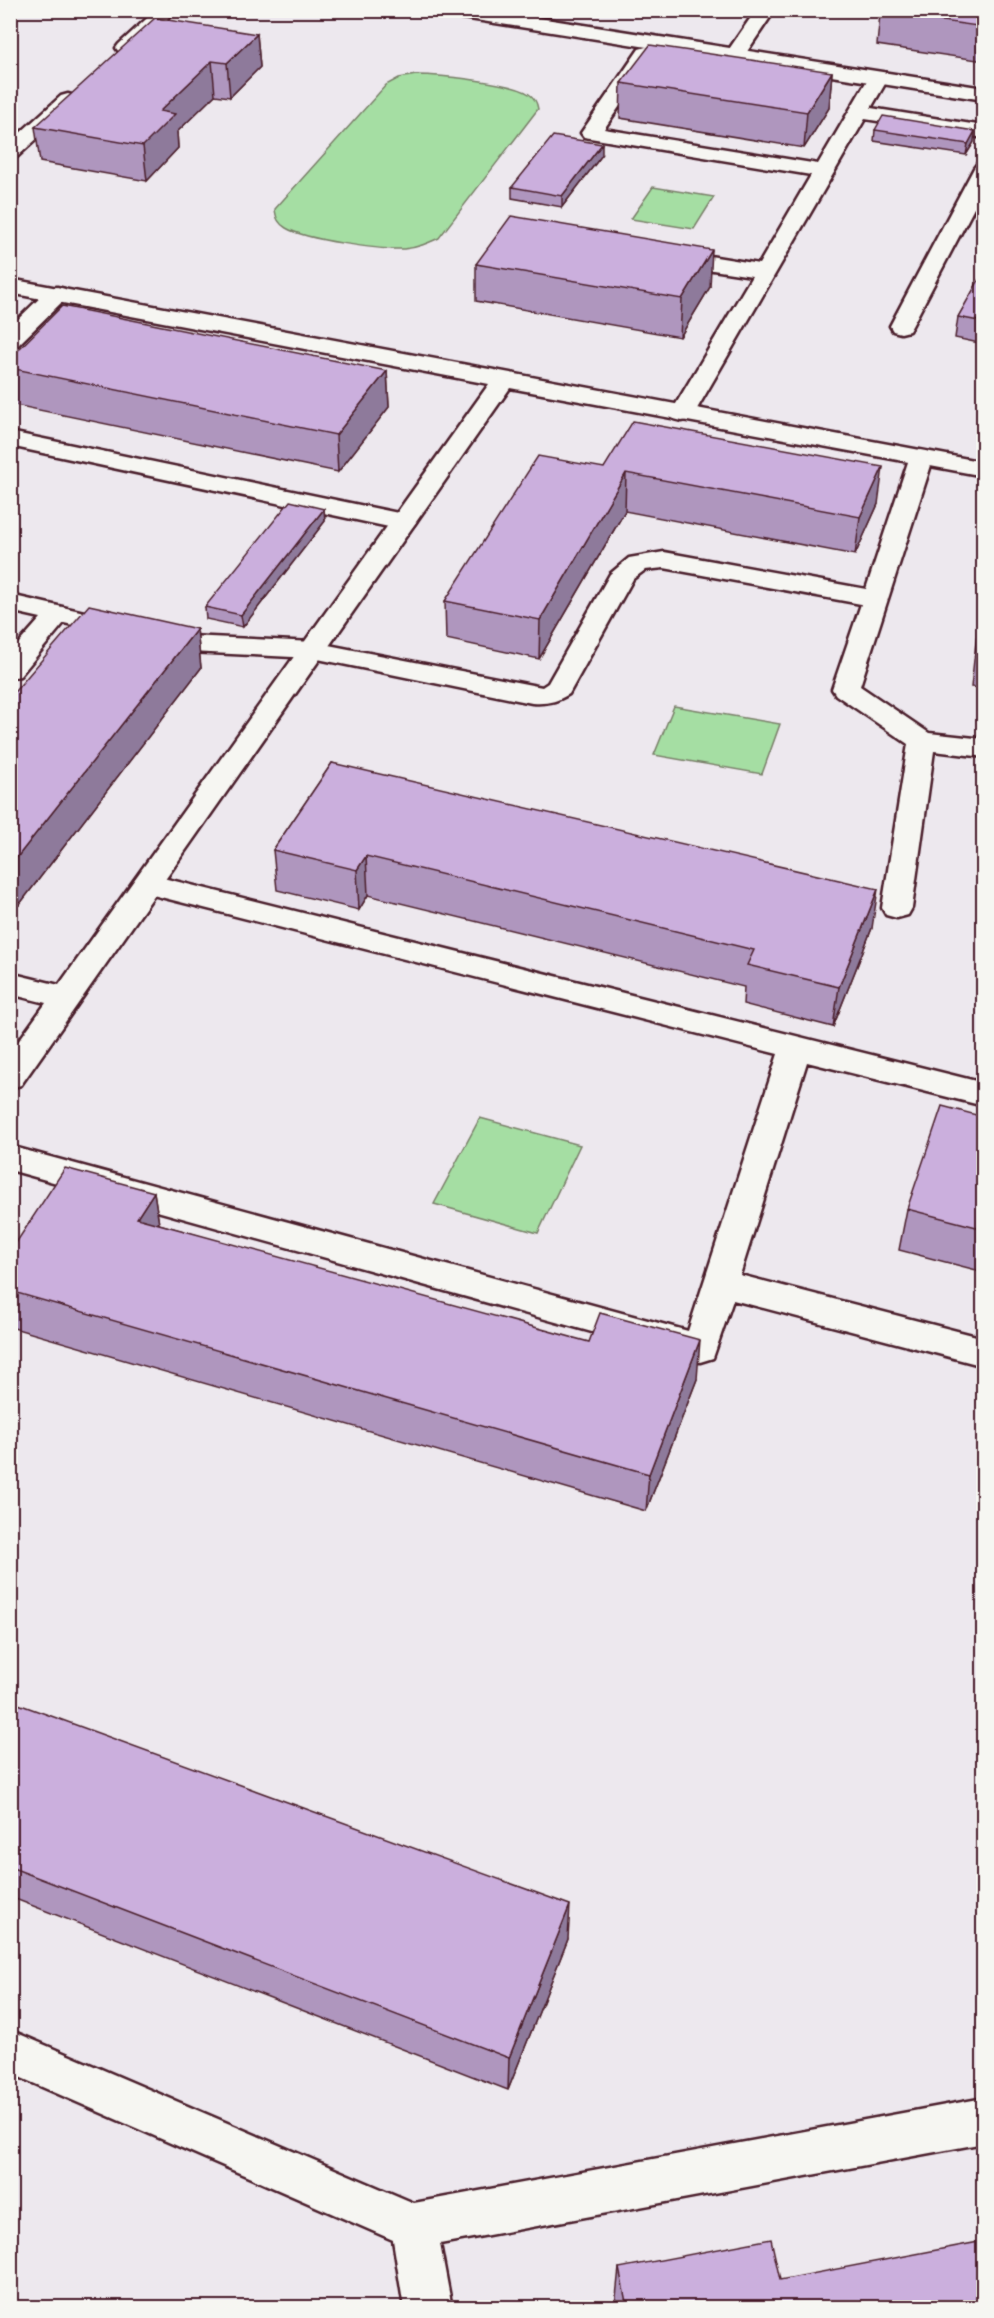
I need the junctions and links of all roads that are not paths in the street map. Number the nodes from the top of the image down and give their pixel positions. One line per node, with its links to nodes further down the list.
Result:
1 (167, 10): 6 (street)
2 (450, 10): 4 (street)
3 (766, 10): 5 (street)
4 (653, 42): 5 (street); 14 (street)
5 (735, 55): 7 (street)
6 (115, 58)
7 (879, 78): 9 (street); 10 (street)
8 (80, 90): 12 (street)
9 (984, 94)
10 (859, 112): 11 (street); 14 (street)
11 (984, 132)
12 (10, 153)
13 (984, 168): 19 (street)
14 (825, 171): 16 (street)
15 (647, 253): 16 (street)
16 (766, 272): 22 (street)
17 (10, 286): 18 (street)
18 (57, 294): 20 (street); 21 (street)
19 (901, 326)
20 (10, 340)
21 (504, 380): 22 (street); 26 (street)
22 (682, 414): 24 (street)
23 (10, 439): 26 (street)
24 (921, 459): 25 (street); 27 (street)
25 (984, 469)
26 (403, 522): 30 (street)
27 (876, 599): 30 (street); 32 (street)
28 (10, 603): 29 (street)
29 (58, 614): 30 (street); 31 (street)
30 (313, 651): 34 (street)
31 (10, 670)
32 (921, 741): 33 (street); 35 (street)
33 (984, 748)
34 (147, 884): 37 (street); 38 (street)
35 (897, 908)
36 (10, 983): 37 (street)
37 (66, 998): 39 (street)
38 (796, 1047): 40 (street); 42 (street)
39 (10, 1077)
40 (984, 1095)
41 (10, 1158): 42 (street)
42 (720, 1283): 43 (street)
43 (984, 1352)
44 (10, 2051): 46 (street)
45 (984, 2120): 46 (street)
46 (414, 2226): 47 (street)
47 (428, 2307)

